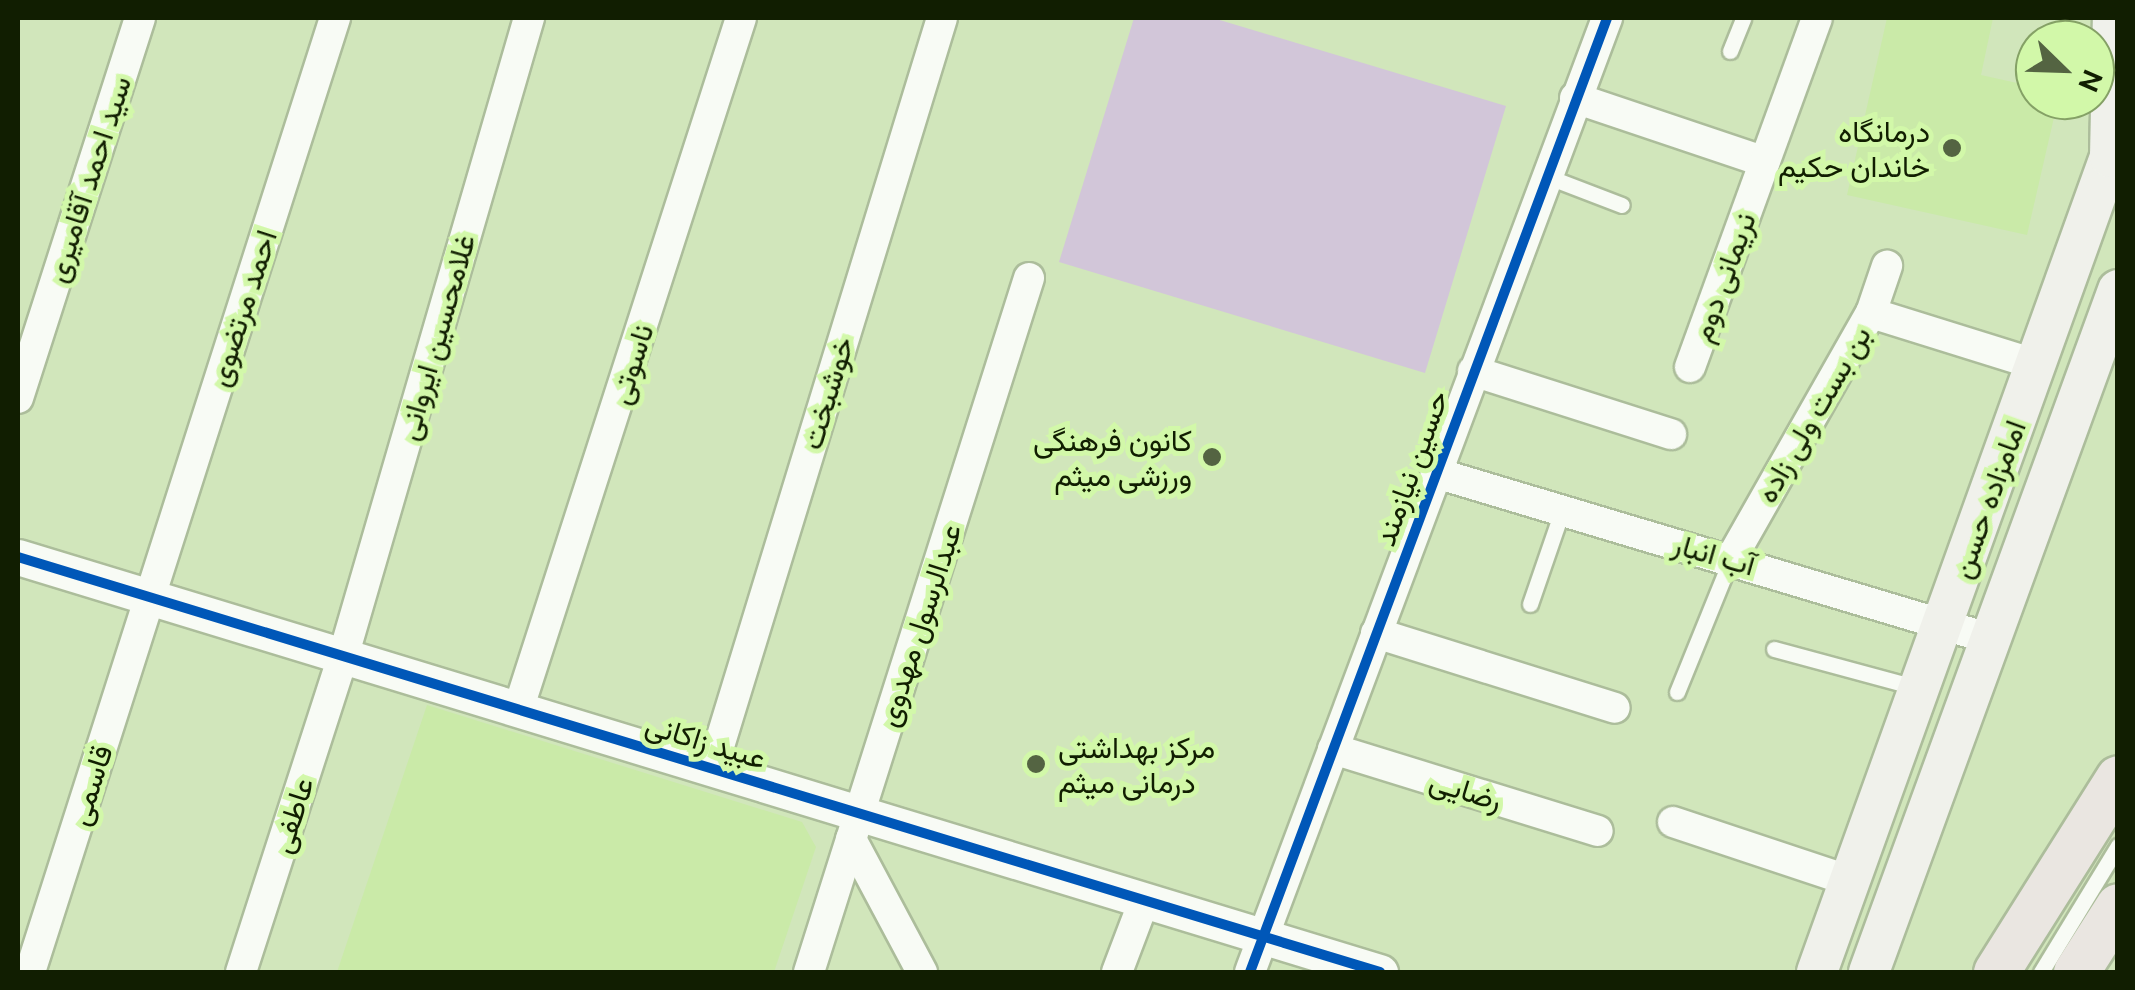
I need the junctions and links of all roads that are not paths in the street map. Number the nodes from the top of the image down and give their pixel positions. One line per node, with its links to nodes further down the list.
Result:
1 (140, 18): 22 (street, سید احمد آقامیری)
2 (335, 18): 28 (street, احمد مرتضوی)
3 (529, 18): 34 (street, غلامحسین ایروانی)
4 (740, 18): 38 (street, ناسوتی)
5 (942, 18): 40 (street, خوشبخت)
6 (1608, 18): 11 (street, حسین نیازمند)
7 (1743, 18): 10 (lane)
8 (1818, 18): 12 (street, نریمانی دوم)
9 (2113, 18): 19 (main road, امامزاده حسن)
10 (1730, 51)
11 (1575, 98): 12 (street); 13 (street, حسین نیازمند)
12 (1765, 162): 20 (street, نریمانی دوم)
13 (1546, 176): 14 (lane); 21 (street, حسین نیازمند)
14 (1622, 205)
15 (1887, 266): 18 (street, بن بست ولی زاده)
16 (1029, 278): 43 (street, عبدالرسول مهدوی)
17 (2118, 290): 32 (main road, امامزاده حسن)
18 (1871, 313): 19 (street); 27 (street, بن بست ولی زاده)
19 (2038, 365): 30 (main road, امامزاده حسن)
20 (1690, 367)
21 (1474, 371): 23 (street); 24 (street, حسین نیازمند)
22 (18, 398)
23 (1672, 434)
24 (1436, 473): 25 (street, آب انبار); 31 (street, حسین نیازمند)
25 (1562, 510): 27 (street, آب انبار); 29 (lane)
26 (18, 558): 28 (street, عبید زاکانی)
27 (1731, 558): 30 (street, آب انبار); 36 (lane)
28 (150, 598): 34 (street, عبید زاکانی); 50 (street, قاسمی)
29 (1530, 604)
30 (1942, 624): 32 (street, آب انبار); 35 (main road, امامزاده حسن)
31 (1376, 633): 37 (street); 39 (street, حسین نیازمند)
32 (1991, 639): 58 (main road, امامزاده حسن)
33 (1774, 649): 35 (lane)
34 (344, 657): 38 (street, عبید زاکانی); 51 (street, عاطفی)
35 (1919, 688): 46 (main road, امامزاده حسن)
36 (1677, 692)
37 (1615, 708)
38 (518, 710): 40 (street, عبید زاکانی)
39 (1333, 748): 44 (street, رضایی); 49 (street, حسین نیازمند)
40 (712, 769): 43 (street, عبید زاکانی)
41 (2118, 778): 59 (main road)
42 (1673, 822): 46 (street)
43 (855, 826): 47 (street, عبید زاکانی); 52 (street, عبدالرسول مهدوی); 53 (street)
44 (1598, 831)
45 (2118, 846): 60 (lane)
46 (1850, 881): 57 (main road, امامزاده حسن)
47 (1144, 901): 49 (street, عبید زاکانی); 54 (street)
48 (2118, 906): 61 (main road)
49 (1263, 937): 55 (street, حسین نیازمند); 56 (street, عبید زاکانی)
50 (30, 972)
51 (241, 972)
52 (809, 972)
53 (922, 972)
54 (1117, 972)
55 (1250, 972)
56 (1380, 972)
57 (1817, 972)
58 (1870, 972)
59 (1996, 972)
60 (2041, 972)
61 (2076, 972)

